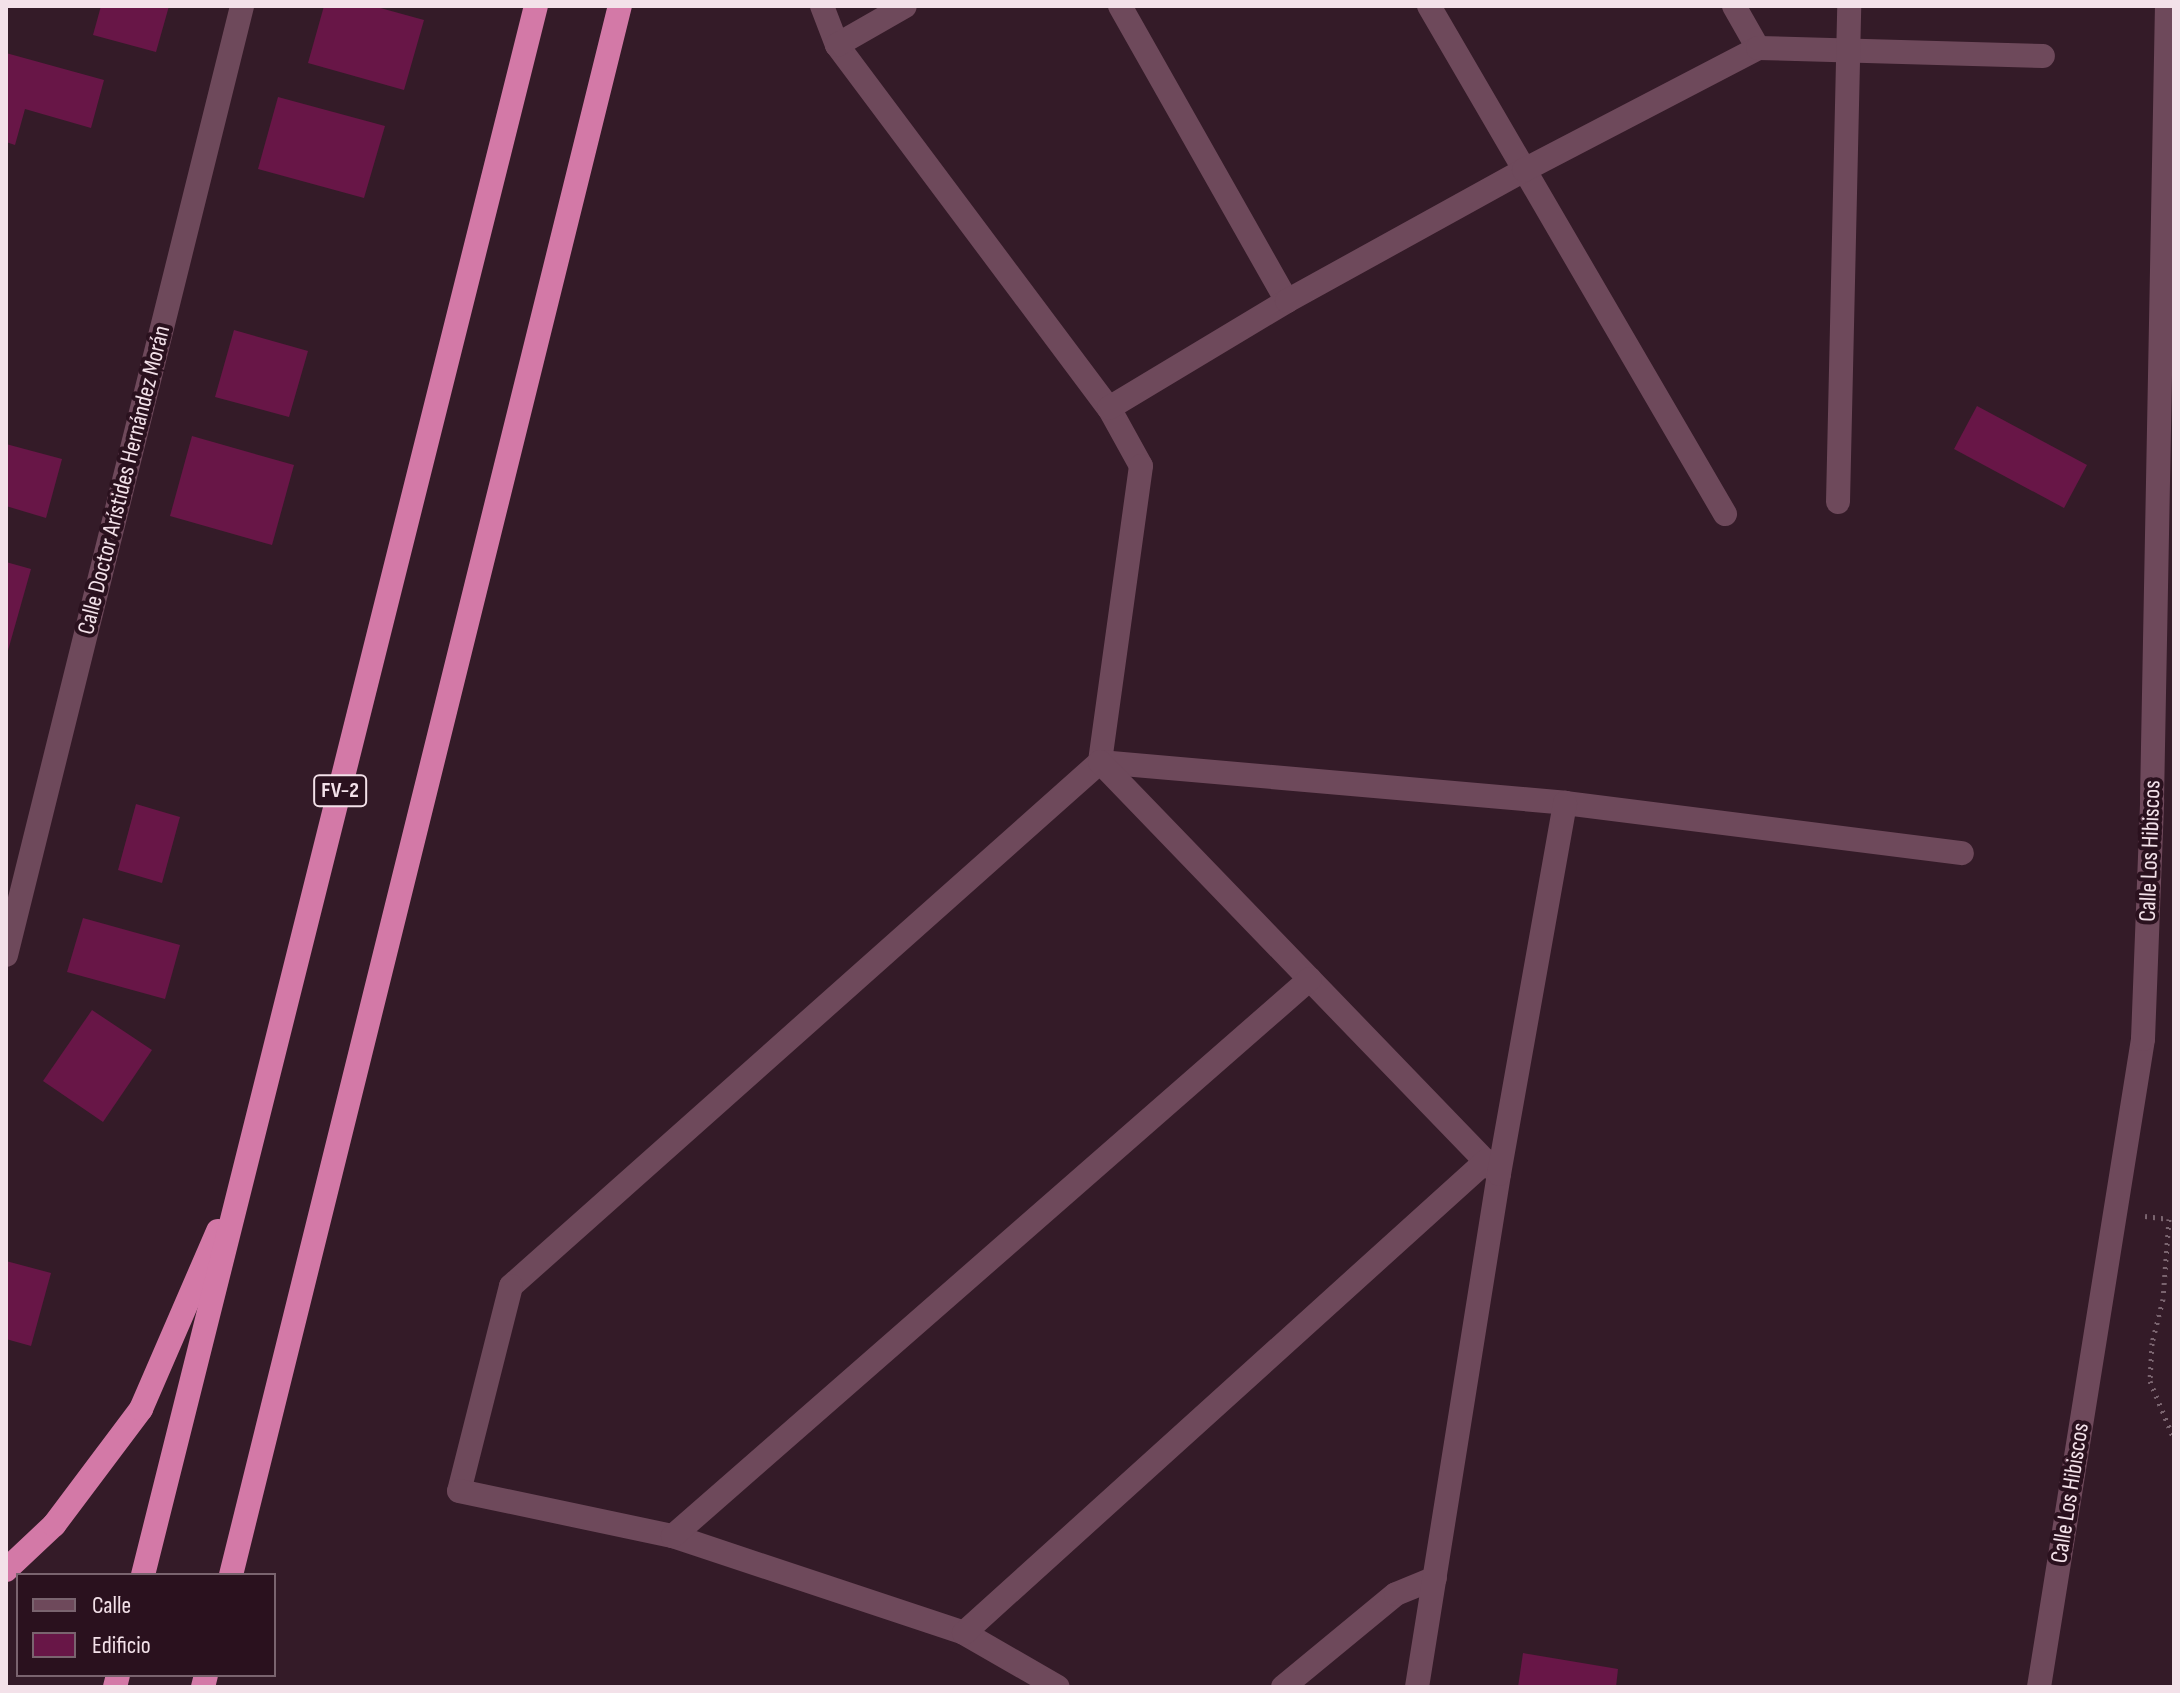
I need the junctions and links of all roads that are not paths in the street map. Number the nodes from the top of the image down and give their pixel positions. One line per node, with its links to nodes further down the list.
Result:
1 (242, 6): 24 (street, Calle Doctor Arístides Hernández Morán)
2 (536, 6): 27 (highway, FV-2)
3 (620, 6): 31 (highway)
4 (822, 6): 11 (street)
5 (905, 6): 11 (street)
6 (1120, 6): 16 (street)
7 (1429, 6): 15 (street)
8 (1734, 6): 12 (street)
9 (1849, 6): 13 (street)
10 (2167, 6): 21 (street, Calle Los Hibiscos)
11 (837, 45): 17 (street)
12 (1758, 48): 13 (street); 15 (street)
13 (1848, 52): 14 (street); 18 (street)
14 (2043, 56)
15 (1524, 170): 16 (street); 19 (street)
16 (1287, 301): 17 (street)
17 (1109, 408): 20 (street)
18 (1838, 502)
19 (1725, 514)
20 (1100, 762): 22 (street); 25 (street); 28 (street)
21 (2163, 799): 37 (street, Calle Los Hibiscos)
22 (1565, 803): 23 (street); 26 (street)
23 (1962, 853)
24 (6, 955)
25 (1310, 979): 26 (street); 28 (street)
26 (1492, 1167): 32 (street); 33 (street)
27 (245, 1171): 29 (highway); 30 (highway, FV-2)
28 (673, 1536): 33 (street)
29 (6, 1570)
30 (144, 1573)
31 (231, 1573)
32 (1435, 1578): 35 (street); 36 (street)
33 (964, 1633): 34 (street)
34 (1058, 1687)
35 (1283, 1687)
36 (1417, 1687)
37 (2039, 1687)

